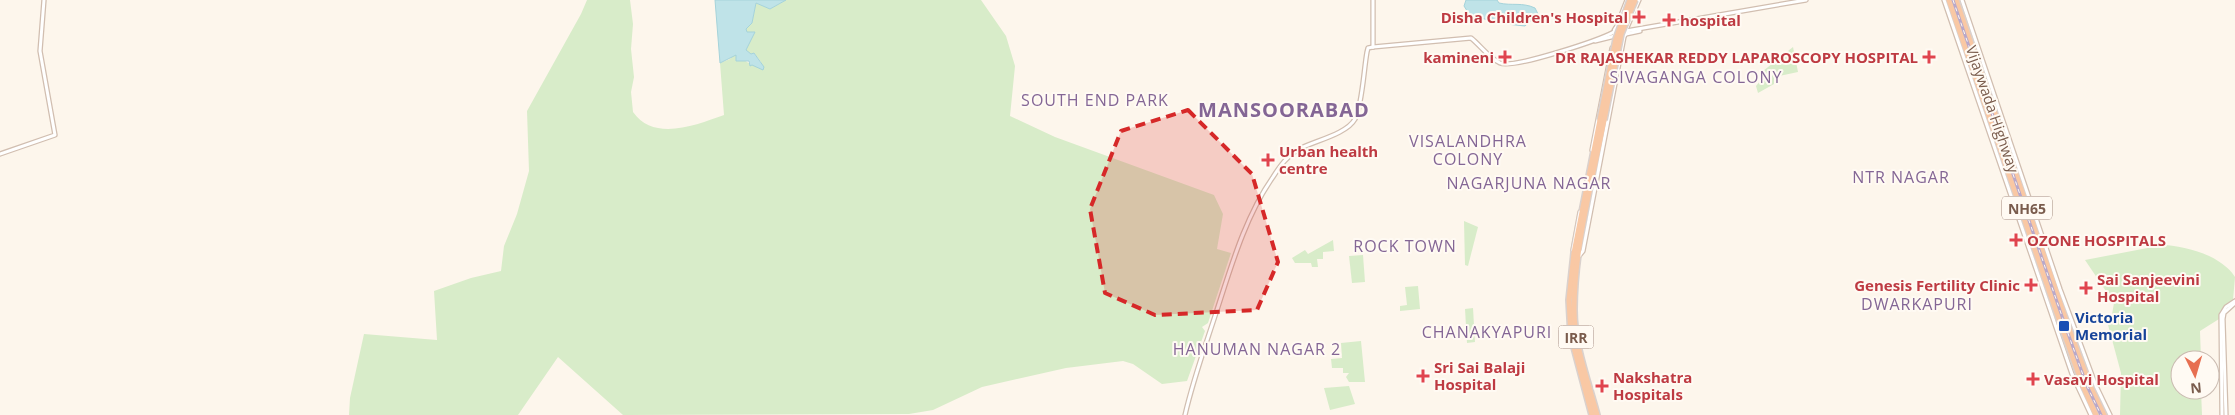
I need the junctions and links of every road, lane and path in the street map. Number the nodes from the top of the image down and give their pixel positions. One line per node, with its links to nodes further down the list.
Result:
1 (44, 0): 18 (street)
2 (1373, 0): 15 (street)
3 (1628, 0): 13 (street); 17 (highway, IRR, bridge)
4 (1634, 0): 17 (highway, IRR, bridge)
5 (1639, 0): 14 (street)
6 (1806, 0): 14 (street)
7 (1944, 0): 27 (street)
8 (1949, 0): 12 (highway, Vijaywada Highway / NH65)
9 (1956, 0): 11 (highway, Vijaywada Highway / NH65)
10 (1962, 0): 11 (street)
11 (1962, 10): 12 (highway, Vijaywada Highway / NH65); 19 (street)
12 (1959, 19): 16 (highway, Vijaywada Highway / NH65)
13 (1615, 32): 14 (street); 14 (street); 15 (street); 20 (street)
14 (1625, 33): 20 (street)
15 (1373, 47): 26 (street)
16 (1988, 105): 19 (highway, Vijaywada Highway / NH65); 21 (highway, Vijaywada Highway / NH65)
17 (1602, 120): 20 (highway, IRR)
18 (0, 154)
19 (2039, 235): 21 (highway, Vijaywada Highway / NH65); 23 (street)
20 (1577, 254): 25 (highway, IRR)
21 (2051, 287): 23 (highway, Vijaywada Highway / NH65); 28 (highway, Vijaywada Highway / NH65)
22 (2235, 302): 24 (street)
23 (2088, 373): 29 (highway, Vijaywada Highway / NH65); 30 (street)
24 (2224, 413)
25 (1593, 414)
26 (1185, 415)
27 (2090, 415)
28 (2096, 415)
29 (2104, 415)
30 (2110, 415)

